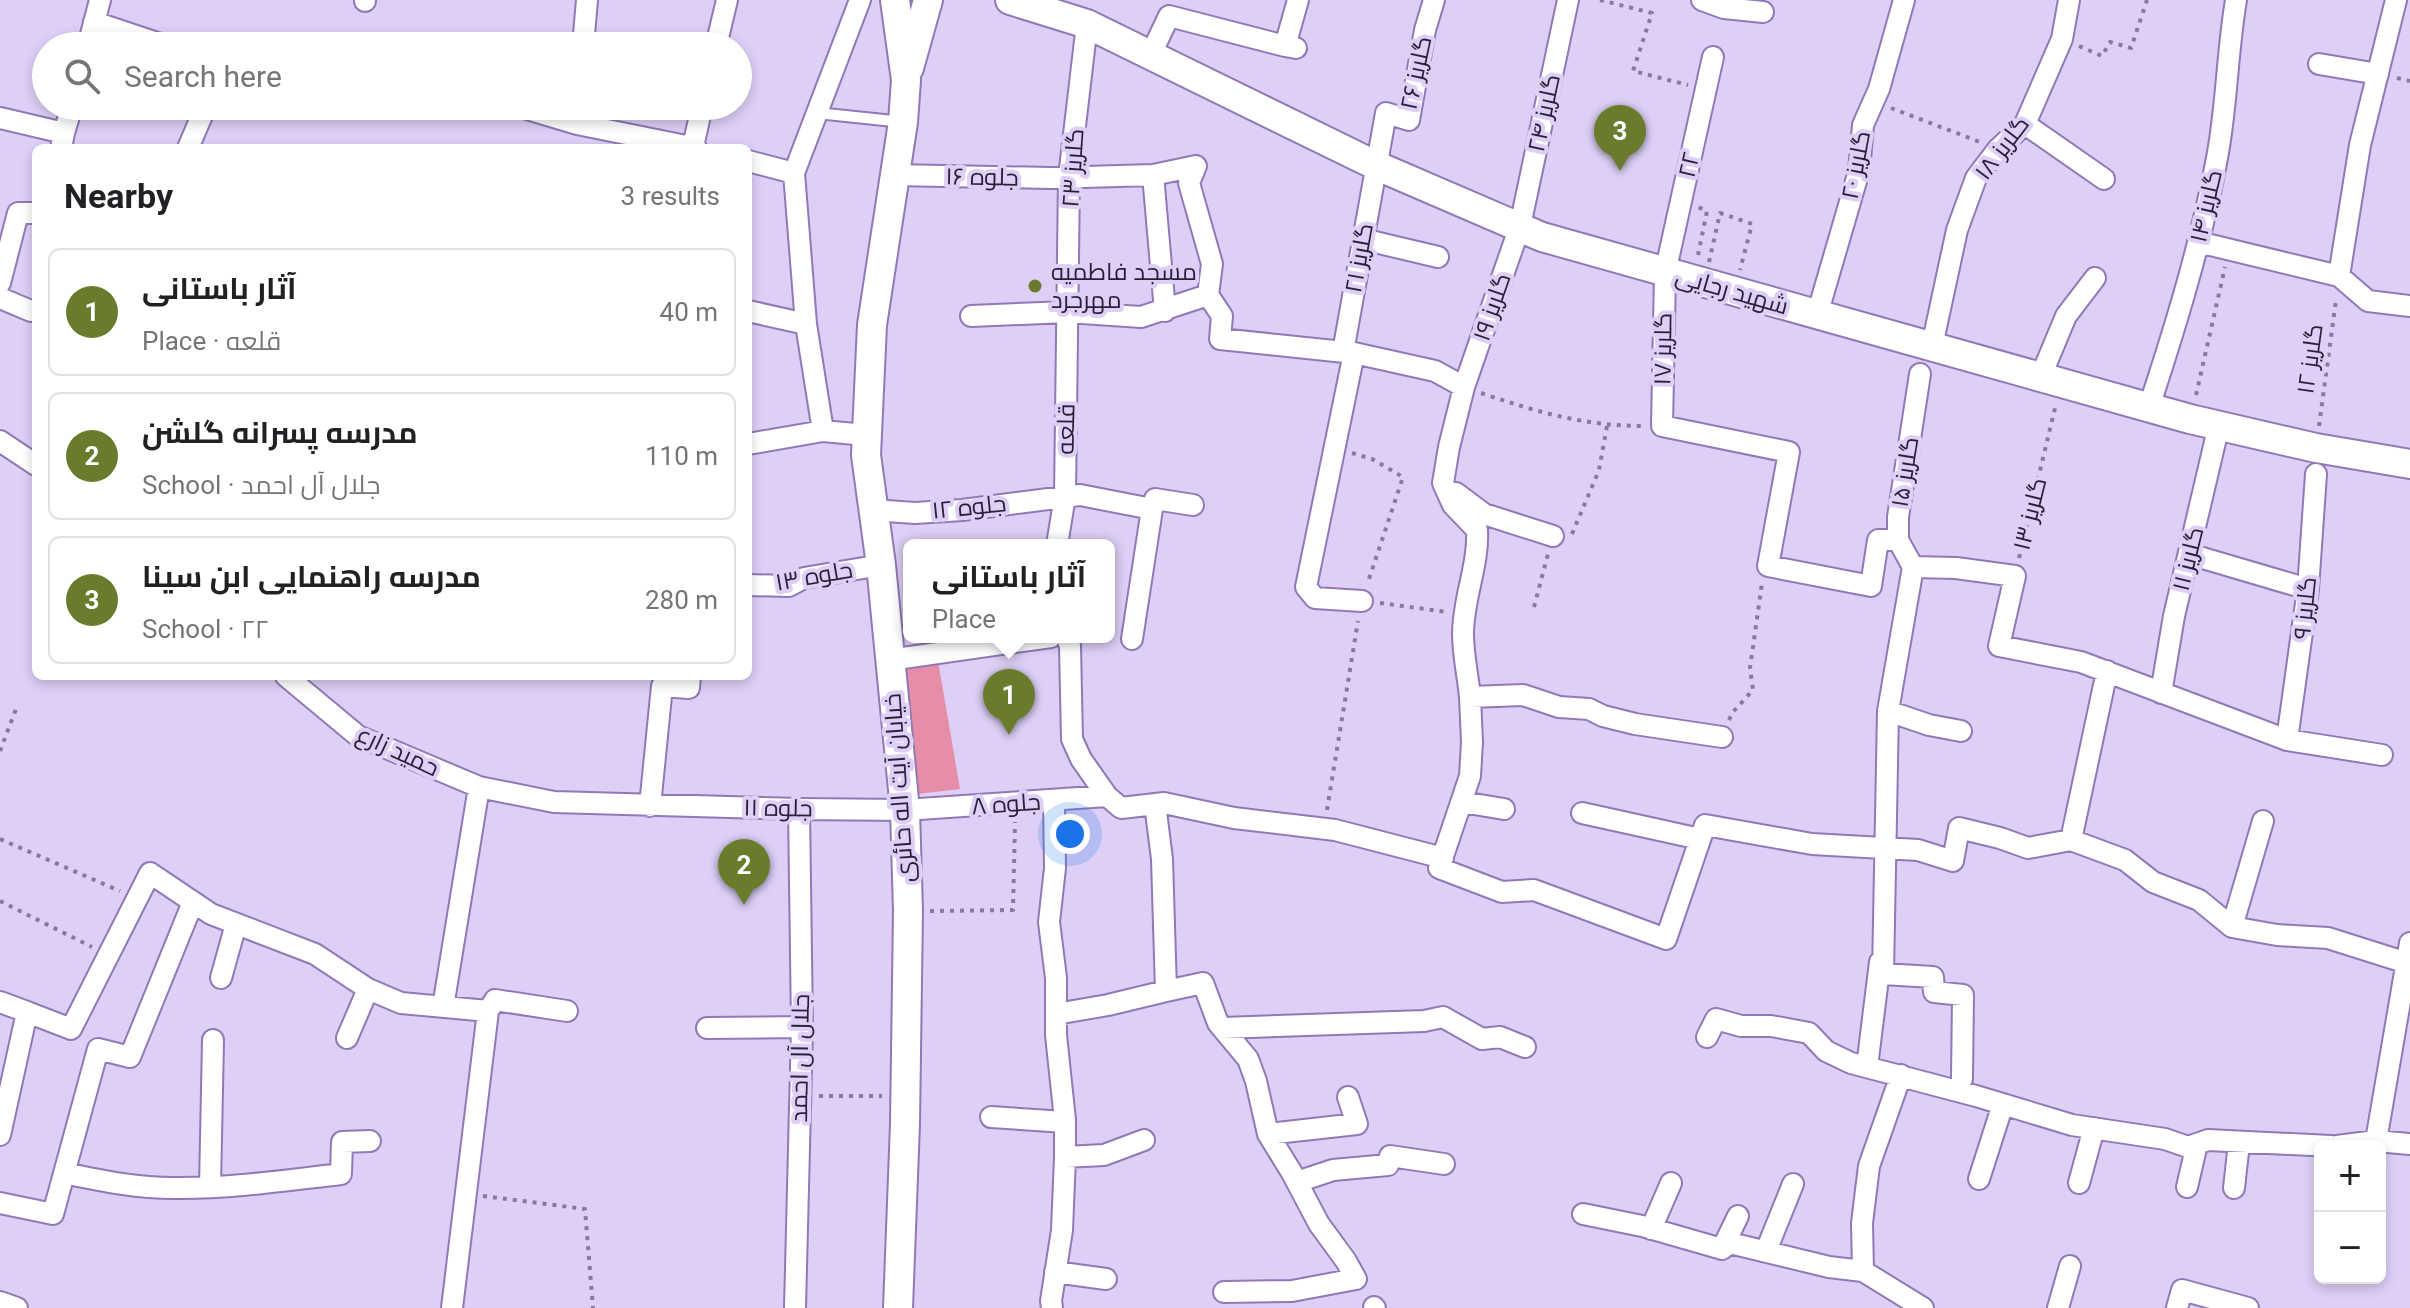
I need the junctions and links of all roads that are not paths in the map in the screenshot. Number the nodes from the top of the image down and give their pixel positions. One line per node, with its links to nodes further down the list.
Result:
1 (100, 0): 18 (street)
2 (587, 0): 22 (street)
3 (727, 0): 23 (street)
4 (860, 0): 29 (street)
5 (895, 0): 28 (street)
6 (928, 0): 28 (street)
7 (1010, 0): 19 (street)
8 (1058, 0): 19 (street)
9 (1298, 0): 24 (street)
10 (1434, 0): 42 (street, گلریز ۲۶)
11 (1568, 0): 49 (street, گلریز ۲۴)
12 (1702, 0): 17 (street)
13 (2069, 0): 36 (street, گلریز ۱۸)
14 (2236, 0): 51 (street, گلریز ۱۴)
15 (2396, 0): 27 (street)
16 (1901, 8): 64 (street, گلریز ۲۰)
17 (1763, 12)
18 (94, 22): 20 (street); 21 (street)
19 (1087, 24): 24 (street, شهید رجایی); 46 (street, گلریز ۲۳)
20 (92, 32)
21 (124, 32)
22 (584, 32)
23 (719, 32)
24 (1150, 56): 42 (street, شهید رجایی)
25 (1713, 57): 53 (street, ۲۲)
26 (2319, 64): 27 (street)
27 (2378, 74): 54 (street)
28 (906, 80): 35 (street, خیابان آیت اله حائری)
29 (817, 113): 35 (lane); 43 (street)
30 (0, 118): 37 (street)
31 (68, 120): 37 (street)
32 (200, 120): 38 (street)
33 (596, 120): 39 (street)
34 (699, 120): 40 (street)
35 (903, 122): 44 (street, خیابان آیت اله حائری)
36 (2025, 124): 47 (street); 67 (street, گلریز ۱۸)
37 (63, 140)
38 (190, 144)
39 (680, 144)
40 (695, 144)
41 (752, 162): 43 (street)
42 (1375, 165): 49 (street, شهید رجایی); 50 (street, گلریز ۲۱)
43 (794, 173): 66 (street)
44 (894, 175): 46 (street, جلوه ۱۶); 75 (street, خیابان آیت اله حائری)
45 (1153, 175): 46 (street, جلوه ۱۶); 57 (street, جلوه ۱۶); 61 (street)
46 (1069, 177): 63 (street, گلریز ۲۳)
47 (2104, 179)
48 (32, 213): 56 (street)
49 (1520, 226): 53 (street, شهید رجایی); 71 (street, گلریز ۱۹)
50 (1362, 239): 52 (street); 68 (street, گلریز ۲۱)
51 (2198, 242): 54 (street); 72 (street, گلریز ۱۴)
52 (1438, 257)
53 (1665, 273): 64 (street, شهید رجایی); 88 (street, گلریز ۱۷)
54 (2339, 276): 59 (street)
55 (2095, 278): 70 (street)
56 (0, 283)
57 (1208, 295): 61 (street); 68 (street)
58 (0, 298): 60 (street)
59 (2410, 306)
60 (31, 311)
61 (1165, 311): 63 (street)
62 (752, 312): 66 (street)
63 (1067, 312): 65 (street); 82 (street, قلعه)
64 (1817, 315): 67 (street, شهید رجایی)
65 (971, 316)
66 (806, 324): 74 (street)
67 (1932, 346): 70 (street, شهید رجایی)
68 (1348, 352): 71 (street); 94 (street, گلریز ۲۱)
69 (1920, 374): 88 (street, گلریز ۱۵)
70 (2051, 379): 72 (street, شهید رجایی)
71 (1464, 387): 81 (street, گلریز ۱۹)
72 (2149, 407): 73 (street, شهید رجایی)
73 (2219, 425): 78 (street, شهید رجایی); 89 (street, گلریز ۱۱)
74 (823, 431): 75 (street); 77 (street)
75 (866, 435): 85 (street, خیابان آیت اله حائری)
76 (0, 441): 79 (street)
77 (752, 443)
78 (2316, 461): 80 (street, شهید رجایی); 93 (street, گلریز ۹)
79 (32, 462)
80 (2410, 464)
81 (1443, 483): 86 (street); 103 (street)
82 (1065, 496): 84 (street, جلوه ۱۲); 85 (street, جلوه ۱۲); 87 (street, قلعه)
83 (1193, 505): 84 (street)
84 (1152, 509): 95 (street)
85 (872, 510): 90 (street, خیابان آیت اله حائری)
86 (1553, 536)
87 (1058, 539)
88 (1898, 540): 91 (street, گلریز ۱۵)
89 (2189, 554): 93 (street); 102 (street, گلریز ۱۱)
90 (881, 565): 92 (street, جلوه ۱۳); 98 (street, خیابان آیت اله حائری)
91 (1913, 567): 99 (street, گلریز ۱۳); 104 (street)
92 (752, 585)
93 (2308, 589): 107 (street, گلریز ۹)
94 (1362, 601)
95 (1132, 639)
96 (1009, 643): 98 (street)
97 (1069, 643): 111 (street)
98 (889, 660): 117 (street, خیابان آیت اله حائری)
99 (2107, 671): 102 (street); 121 (street)
100 (291, 680): 109 (street, حمید زارع)
101 (689, 682): 114 (street)
102 (2161, 693): 107 (street)
103 (1470, 697): 106 (street); 112 (street)
104 (1888, 711): 105 (street); 122 (street)
105 (1961, 731)
106 (1722, 737)
107 (2287, 740): 108 (street)
108 (2382, 755)
109 (479, 787): 114 (street, حمید زارع); 133 (street)
110 (1054, 801): 111 (street, جلوه ۸); 117 (street, جلوه ۸); 137 (street)
111 (1114, 802): 113 (street, جلوه ۸)
112 (1462, 802): 116 (street); 123 (street)
113 (1155, 804): 123 (street, جلوه ۸); 131 (street)
114 (650, 806): 115 (street, جلوه ۱۱)
115 (799, 809): 117 (street, جلوه ۱۱); 138 (street, جلال آل احمد)
116 (1504, 809)
117 (905, 810): 189 (street, خیابان آیت اله حائری)
118 (1582, 813): 120 (street)
119 (2263, 821): 127 (street)
120 (1700, 839): 122 (street); 123 (street)
121 (2071, 840): 122 (street); 127 (street)
122 (1885, 850): 126 (street)
123 (1443, 858)
124 (193, 902): 125 (street); 136 (street); 165 (street)
125 (236, 924): 129 (street); 130 (street)
126 (1884, 926): 145 (street); 147 (street)
127 (2232, 927): 128 (street)
128 (2408, 953): 156 (street)
129 (221, 978)
130 (368, 989): 133 (street); 142 (street)
131 (1166, 991): 137 (street); 140 (street)
132 (0, 1002): 136 (street)
133 (443, 1007): 134 (street)
134 (488, 1011): 135 (street); 187 (street)
135 (567, 1011)
136 (27, 1012): 154 (street)
137 (1056, 1014): 151 (street)
138 (802, 1027): 139 (street); 188 (street, جلال آل احمد)
139 (707, 1028)
140 (1222, 1028): 144 (street); 153 (street)
141 (1707, 1037): 145 (street)
142 (347, 1038)
143 (213, 1040): 171 (street)
144 (1525, 1047)
145 (1867, 1067): 146 (street)
146 (1901, 1075): 149 (street); 181 (street)
147 (1962, 1079)
148 (1348, 1097): 153 (street)
149 (2003, 1104): 152 (street); 166 (street)
150 (991, 1117): 151 (street)
151 (1065, 1122): 163 (street)
152 (2094, 1128): 160 (street); 169 (street)
153 (1268, 1134): 167 (street)
154 (0, 1135)
155 (1144, 1140): 163 (street)
156 (2376, 1140)
157 (370, 1141): 171 (street)
158 (2386, 1142): 161 (street)
159 (2239, 1143): 160 (street); 162 (street); 173 (street)
160 (2197, 1144): 172 (street)
161 (2410, 1144)
162 (2314, 1145)
163 (1065, 1157): 182 (street)
164 (1444, 1164): 167 (street)
165 (64, 1173): 171 (street); 174 (street)
166 (1979, 1179)
167 (1297, 1182): 184 (street)
168 (1671, 1183): 177 (street)
169 (2079, 1183)
170 (1793, 1184): 179 (street)
171 (210, 1187)
172 (2187, 1187)
173 (2234, 1188)
174 (0, 1203)
175 (1583, 1214): 177 (street)
176 (1738, 1216): 178 (street)
177 (1651, 1229): 178 (street)
178 (1722, 1249): 179 (street)
179 (1766, 1251): 181 (street)
180 (2070, 1266): 192 (street)
181 (1863, 1271): 191 (street)
182 (1055, 1272): 183 (street); 190 (street)
183 (1106, 1279)
184 (1224, 1292)
185 (0, 1302): 186 (street)
186 (17, 1308)
187 (452, 1308)
188 (795, 1308)
189 (898, 1308)
190 (1052, 1308)
191 (1922, 1308)
192 (2058, 1308)
193 (2177, 1308): 194 (street)
194 (2248, 1308)

